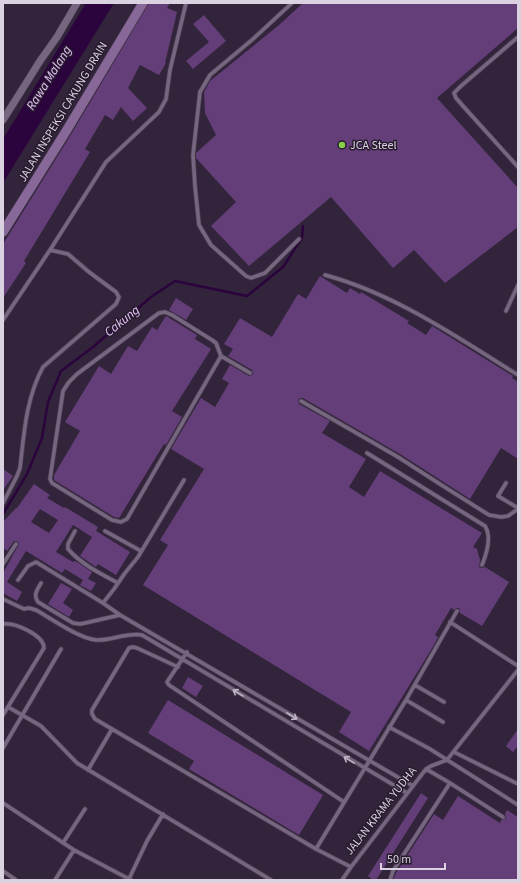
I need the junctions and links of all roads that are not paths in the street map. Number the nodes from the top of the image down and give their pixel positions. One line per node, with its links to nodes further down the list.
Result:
1 (77, 3): 6 (street)
2 (143, 3): 8 (street, JALAN INSPEKSI CAKUNG DRAIN)
3 (186, 3): 10 (lane)
4 (292, 3): 9 (lane)
5 (518, 37): 7 (lane)
6 (3, 120)
7 (518, 167)
8 (3, 232)
9 (299, 239)
10 (50, 250): 14 (lane); 22 (lane)
11 (325, 276): 17 (lane)
12 (518, 285): 13 (lane)
13 (506, 311)
14 (3, 320)
15 (221, 356): 15 (lane); 16 (lane)
16 (250, 373)
17 (518, 375)
18 (301, 401): 23 (lane)
19 (367, 453): 29 (lane)
20 (184, 480): 27 (lane)
21 (506, 483): 23 (lane)
22 (3, 503)
23 (518, 508)
24 (75, 531): 32 (lane)
25 (105, 531): 27 (lane)
26 (16, 544): 28 (lane)
27 (141, 551): 32 (lane)
28 (3, 564)
29 (482, 565)
30 (18, 580): 34 (lane)
31 (41, 583): 36 (lane)
32 (118, 583): 34 (lane)
33 (3, 599): 41 (lane)
34 (103, 602): 36 (lane)
35 (457, 611): 37 (lane)
36 (120, 615): 40 (lane)
37 (450, 622): 42 (lane); 45 (lane)
38 (3, 624): 48 (lane)
39 (61, 649): 50 (lane)
40 (187, 652): 41 (lane); 57 (lane, one-way to 57)
41 (182, 660): 43 (lane); 58 (lane, one-way to 41)
42 (518, 666)
43 (178, 667): 53 (lane); 65 (lane)
44 (518, 670): 55 (lane, JALAN KRAMA YUDHA)
45 (415, 685): 46 (lane); 47 (lane)
46 (406, 700): 51 (lane); 52 (lane)
47 (444, 702)
48 (8, 707): 49 (lane); 50 (lane)
49 (3, 715)
50 (23, 716): 54 (lane); 60 (lane)
51 (442, 722)
52 (390, 727): 56 (lane); 57 (lane)
53 (112, 729): 60 (lane); 72 (lane)
54 (3, 748)
55 (454, 752): 56 (lane, JALAN KRAMA YUDHA); 62 (lane)
56 (447, 760): 59 (lane, JALAN KRAMA YUDHA); 67 (lane)
57 (370, 762): 58 (lane); 63 (lane)
58 (364, 769): 64 (lane); 65 (lane)
59 (426, 769): 61 (lane); 63 (lane, JALAN KRAMA YUDHA)
60 (88, 770): 69 (lane)
61 (450, 783): 70 (lane); 81 (lane)
62 (518, 784)
63 (413, 786): 64 (lane, JALAN KRAMA YUDHA)
64 (407, 793): 74 (lane, JALAN KRAMA YUDHA)
65 (344, 802): 72 (lane)
66 (3, 803): 71 (lane)
67 (518, 805)
68 (85, 809): 71 (lane)
69 (163, 814): 76 (lane); 79 (lane)
70 (503, 817)
71 (63, 843): 73 (lane)
72 (316, 849): 74 (lane)
73 (74, 850): 76 (lane); 78 (lane)
74 (351, 867): 80 (lane, JALAN KRAMA YUDHA)
75 (3, 872): 77 (lane)
76 (130, 879)
77 (16, 880)
78 (55, 880)
79 (271, 880)
80 (342, 880)
81 (390, 880)

